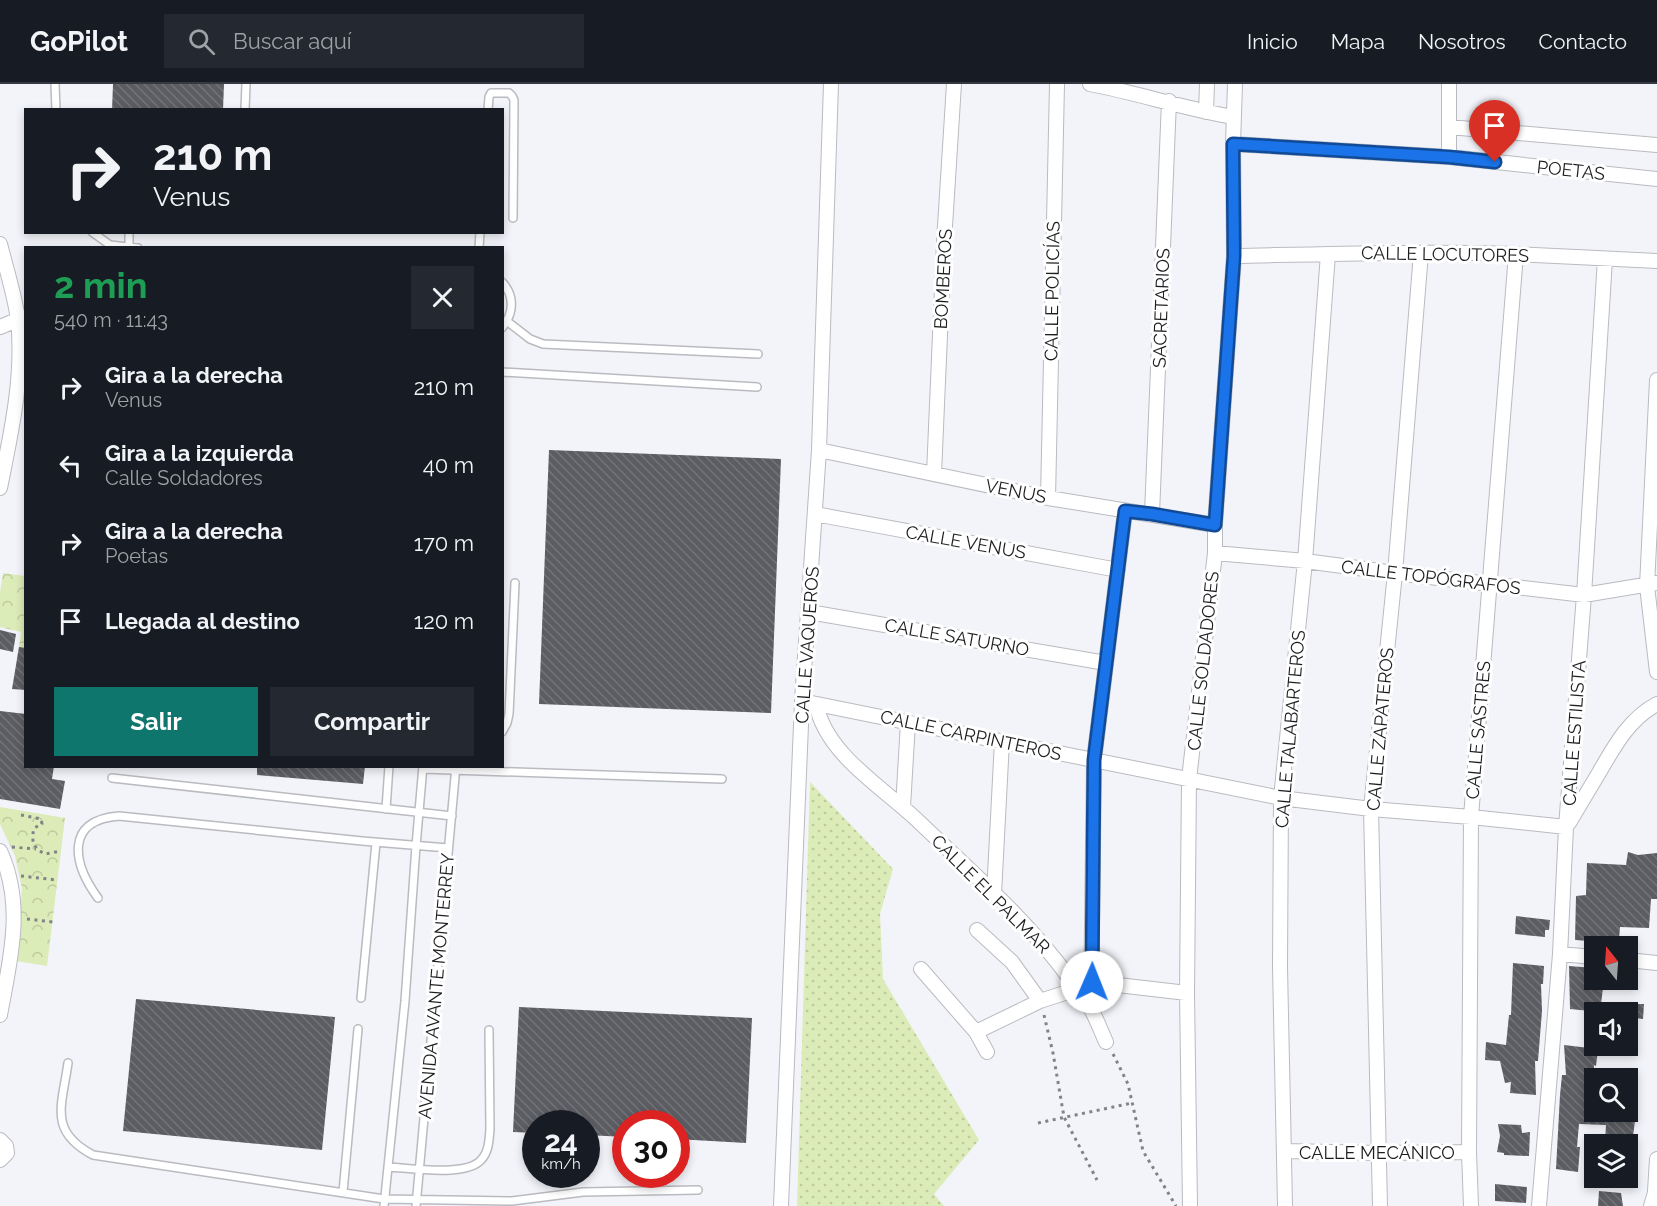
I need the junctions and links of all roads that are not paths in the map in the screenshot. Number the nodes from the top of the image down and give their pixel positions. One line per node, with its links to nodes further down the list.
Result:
1 (55, 84): 12 (lane)
2 (246, 84): 13 (lane)
3 (831, 84): 42 (street, CALLE VAQUEROS)
4 (954, 84): 43 (street, BOMBEROS)
5 (1057, 84): 46 (street, CALLE POLICÍAS)
6 (1090, 84): 10 (street)
7 (1207, 84): 15 (street)
8 (1235, 84): 16 (street, CALLE SOLDADORES)
9 (1449, 84): 17 (street)
10 (1116, 86): 11 (street)
11 (1169, 101): 15 (street); 49 (street, SACRETARIOS)
12 (56, 108)
13 (245, 108)
14 (488, 108): 22 (lane)
15 (1206, 112): 16 (street)
16 (1234, 117): 18 (street, CALLE SOLDADORES)
17 (1449, 127): 19 (street); 20 (street)
18 (1233, 144): 20 (street, POETAS); 29 (street, CALLE SOLDADORES)
19 (1657, 145)
20 (1449, 157): 21 (street, POETAS)
21 (1657, 179)
22 (513, 218)
23 (95, 234): 25 (lane)
24 (0, 244): 33 (street)
25 (120, 246)
26 (1422, 253): 27 (street, CALLE LOCUTORES); 28 (street, CALLE LOCUTORES); 54 (street, CALLE ZAPATEROS)
27 (1328, 254): 29 (street, CALLE LOCUTORES); 52 (street, CALLE TALABARTEROS)
28 (1516, 254): 30 (street, CALLE LOCUTORES); 56 (street, CALLE SASTRES)
29 (1234, 256): 50 (street, CALLE SOLDADORES)
30 (1605, 259): 31 (street, CALLE LOCUTORES); 58 (street, CALLE ESTILISTA)
31 (1657, 261)
32 (504, 284): 34 (lane)
33 (22, 318): 36 (street); 45 (street)
34 (508, 321): 35 (lane); 37 (lane)
35 (504, 326)
36 (0, 327)
37 (758, 354)
38 (504, 372): 40 (lane)
39 (1657, 380): 41 (street)
40 (757, 387)
41 (1657, 389): 44 (street)
42 (819, 450): 43 (street, VENUS); 48 (street, CALLE VAQUEROS)
43 (934, 474): 46 (street, VENUS)
44 (1655, 477): 57 (street)
45 (0, 488)
46 (1047, 498): 47 (street, VENUS)
47 (1125, 511): 49 (street, VENUS); 53 (street)
48 (815, 514): 53 (street, CALLE VENUS); 59 (street, CALLE VAQUEROS)
49 (1152, 514): 50 (street, VENUS)
50 (1215, 525): 51 (street, CALLE SOLDADORES)
51 (1215, 553): 52 (street, CALLE TOPÓGRAFOS); 73 (street, CALLE SOLDADORES)
52 (1305, 561): 54 (street, CALLE TOPÓGRAFOS); 74 (street, CALLE TALABARTEROS)
53 (1118, 570): 60 (street)
54 (1395, 573): 56 (street, CALLE TOPÓGRAFOS); 77 (street, CALLE ZAPATEROS)
55 (515, 583): 65 (lane)
56 (1490, 584): 58 (street, CALLE TOPÓGRAFOS); 80 (street, CALLE SASTRES)
57 (1652, 585): 58 (street, CALLE TOPÓGRAFOS); 61 (street)
58 (1584, 595): 81 (street, CALLE ESTILISTA)
59 (809, 612): 60 (street, CALLE SATURNO); 62 (street, CALLE VAQUEROS)
60 (1106, 663): 67 (street)
61 (1657, 672)
62 (809, 703): 64 (street, CALLE CARPINTEROS); 75 (street, CALLE EL PALMAR); 120 (street, CALLE VAQUEROS)
63 (1657, 704): 81 (street)
64 (908, 722): 66 (street, CALLE CARPINTEROS); 75 (street)
65 (504, 728)
66 (1002, 741): 67 (street, CALLE CARPINTEROS); 86 (street)
67 (1094, 760): 73 (street, CALLE CARPINTEROS); 94 (street)
68 (389, 768): 76 (lane)
69 (423, 768): 70 (lane); 78 (lane, AVENIDA AVANTE MONTERREY)
70 (456, 769): 72 (lane); 79 (lane, AVENIDA AVANTE MONTERREY)
71 (111, 778): 76 (lane)
72 (722, 779)
73 (1189, 779): 74 (street, CALLE CARPINTEROS); 96 (street, CALLE SOLDADORES)
74 (1281, 798): 77 (street, CALLE CARPINTEROS); 108 (street, CALLE TALABARTEROS)
75 (903, 807): 86 (street, CALLE EL PALMAR)
76 (386, 809): 78 (lane)
77 (1371, 809): 80 (street, CALLE CARPINTEROS); 110 (street, CALLE ZAPATEROS)
78 (419, 812): 79 (lane); 83 (lane, AVENIDA AVANTE MONTERREY)
79 (452, 816): 84 (lane, AVENIDA AVANTE MONTERREY)
80 (1471, 817): 81 (street, CALLE CARPINTEROS); 109 (street, CALLE SASTRES)
81 (1566, 827): 89 (street, CALLE ESTILISTA)
82 (376, 843): 83 (lane); 87 (lane); 97 (lane)
83 (416, 846): 84 (lane); 113 (lane, AVENIDA AVANTE MONTERREY)
84 (448, 848): 114 (lane, AVENIDA AVANTE MONTERREY)
85 (5, 849): 100 (street)
86 (994, 894): 95 (street, CALLE EL PALMAR)
87 (98, 898)
88 (977, 930): 98 (street)
89 (1560, 954): 90 (street); 125 (street, CALLE ESTILISTA)
90 (1584, 956)
91 (1638, 961): 92 (street)
92 (1657, 963)
93 (921, 969): 103 (street)
94 (1092, 982): 96 (street); 99 (street)
95 (1077, 989): 98 (street); 99 (street, CALLE EL PALMAR)
96 (1187, 993): 121 (street, CALLE SOLDADORES)
97 (361, 998)
98 (1040, 1001): 103 (street)
99 (1090, 1008): 104 (street, CALLE EL PALMAR)
100 (0, 1015)
101 (358, 1029): 117 (lane)
102 (489, 1030): 114 (lane)
103 (976, 1032): 105 (street)
104 (1106, 1042)
105 (987, 1052)
106 (68, 1063): 117 (lane)
107 (0, 1140): 112 (street)
108 (1284, 1151): 110 (street, CALLE MECÁNICO); 122 (street, CALLE TALABARTEROS)
109 (1469, 1152): 110 (street, CALLE MECÁNICO); 124 (street, CALLE SASTRES)
110 (1378, 1153): 123 (street, CALLE ZAPATEROS)
111 (1657, 1159): 115 (street)
112 (0, 1160)
113 (389, 1167): 114 (lane); 118 (lane, AVENIDA AVANTE MONTERREY)
114 (419, 1169): 119 (lane, AVENIDA AVANTE MONTERREY)
115 (1656, 1189): 126 (street)
116 (698, 1190): 119 (lane)
117 (343, 1192): 118 (lane)
118 (384, 1202): 119 (lane)
119 (416, 1202)
120 (781, 1206)
121 (1190, 1206)
122 (1285, 1206)
123 (1380, 1206)
124 (1471, 1206)
125 (1539, 1206)
126 (1652, 1206)

